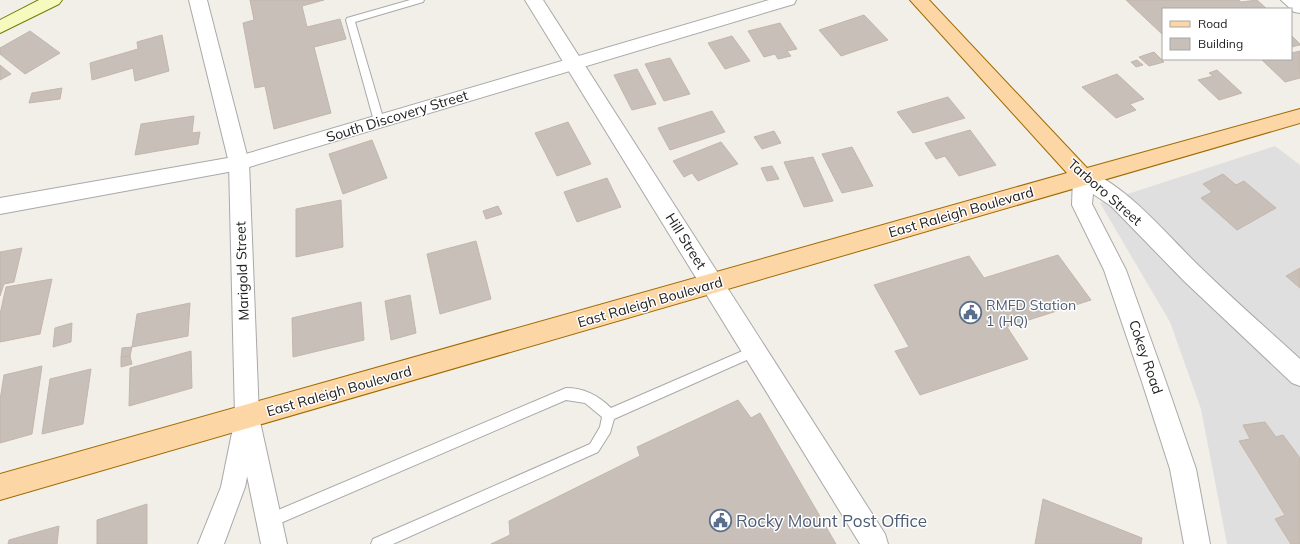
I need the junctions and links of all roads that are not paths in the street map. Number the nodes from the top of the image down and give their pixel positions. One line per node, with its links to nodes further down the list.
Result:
1 (54, 0): 9 (main road)
2 (198, 0): 13 (street, Marigold Street)
3 (420, 0): 12 (lane)
4 (534, 0): 10 (street, Hill Street)
5 (788, 0): 10 (street, South Discovery Street)
6 (919, 0): 14 (main road, Tarboro Street)
7 (1289, 0): 8 (street)
8 (1300, 8)
9 (0, 27)
10 (575, 63): 12 (street, South Discovery Street); 16 (street, Hill Street)
11 (1300, 116): 14 (main road, East Raleigh Boulevard)
12 (379, 121): 13 (street, South Discovery Street)
13 (239, 163): 15 (street, South Discovery Street); 20 (street, Marigold Street)
14 (1083, 177): 16 (main road, East Raleigh Boulevard); 18 (street, Tarboro Street); 26 (street, Cokey Road)
15 (0, 206)
16 (713, 284): 17 (street, Hill Street); 20 (main road, East Raleigh Boulevard)
17 (754, 351): 19 (lane); 25 (street, Hill Street)
18 (1300, 375)
19 (609, 414): 22 (lane); 24 (lane)
20 (247, 417): 21 (main road, East Raleigh Boulevard); 22 (street, Marigold Street); 23 (street)
21 (0, 487)
22 (272, 533)
23 (211, 544)
24 (378, 544)
25 (875, 544)
26 (1197, 544)

